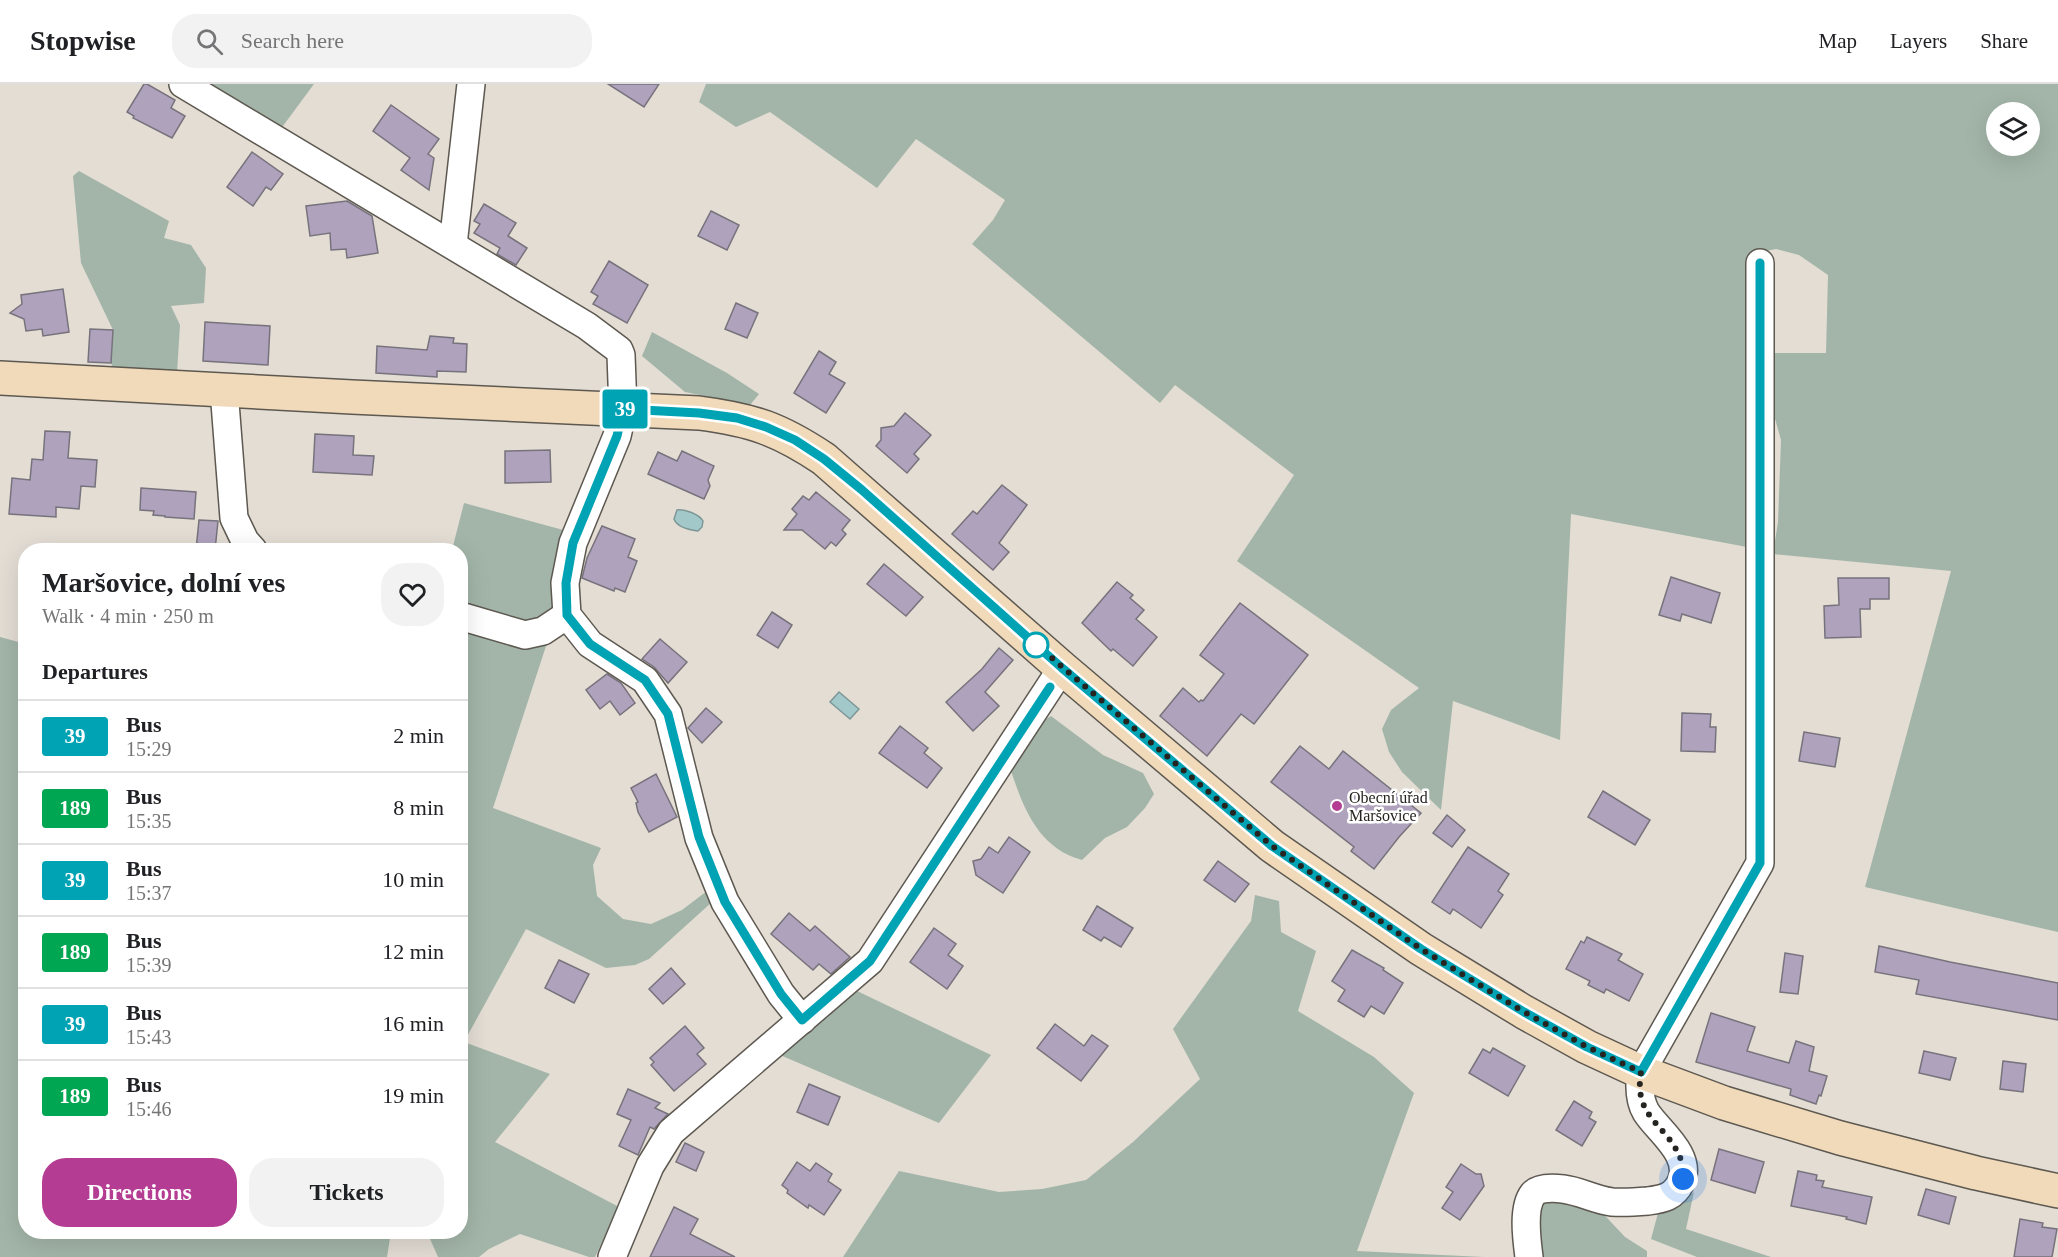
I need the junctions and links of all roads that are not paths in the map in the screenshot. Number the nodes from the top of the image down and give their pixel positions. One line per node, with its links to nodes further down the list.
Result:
1 (183, 84): 3 (street)
2 (471, 84): 3 (street)
3 (453, 245): 7 (street)
4 (1760, 263): 13 (street)
5 (0, 378): 6 (main road)
6 (224, 390): 7 (main road); 8 (street)
7 (623, 409): 9 (street); 11 (main road)
8 (247, 543)
9 (567, 615): 10 (street); 12 (street)
10 (468, 618)
11 (1062, 668): 12 (street); 13 (main road)
12 (802, 1020): 15 (street)
13 (1641, 1072): 14 (main road); 16 (street)
14 (2058, 1191)
15 (612, 1257)
16 (1529, 1257)

